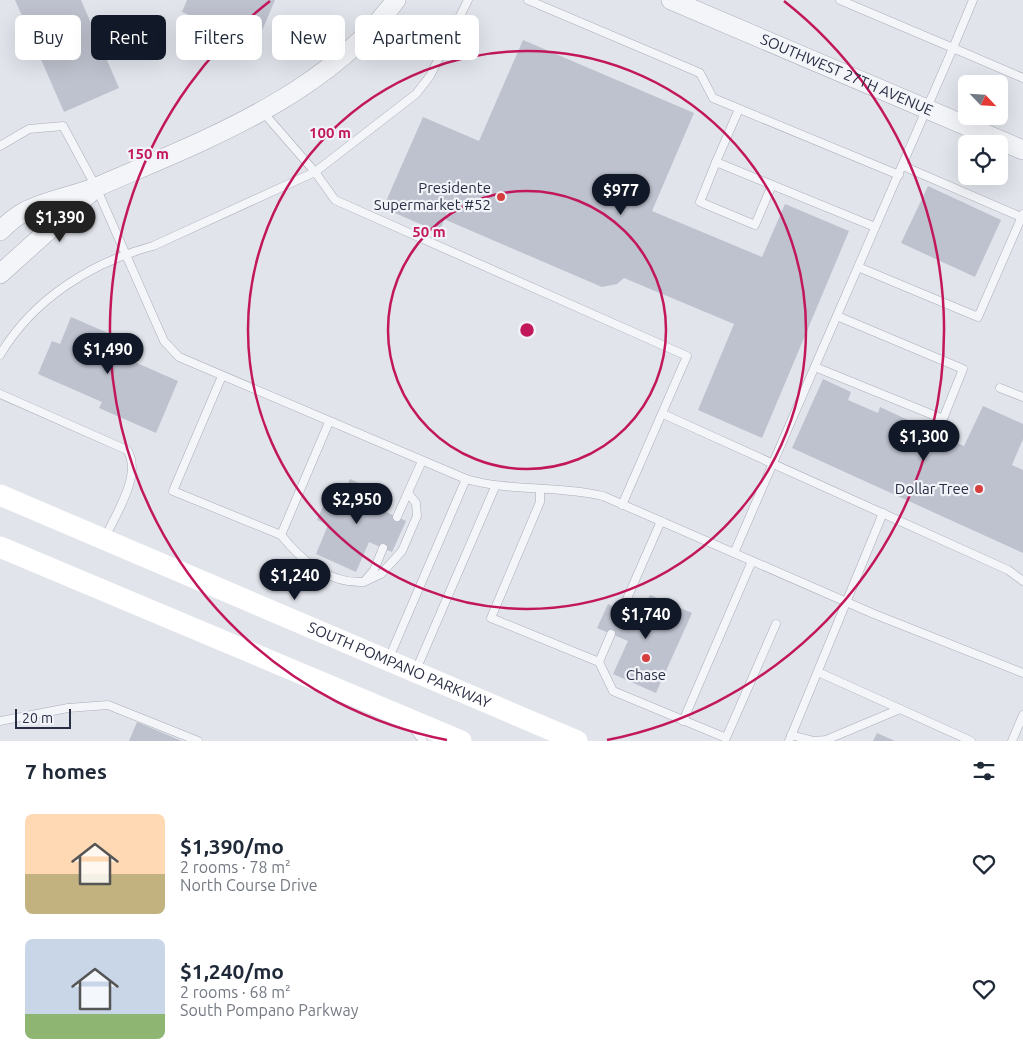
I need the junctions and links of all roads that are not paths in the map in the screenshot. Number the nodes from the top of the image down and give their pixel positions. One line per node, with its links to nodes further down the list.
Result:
1 (396, 0): 11 (street)
2 (468, 0): 16 (lane)
3 (528, 0): 9 (lane)
4 (671, 0): 10 (street, SOUTHWEST 27TH AVENUE)
5 (840, 0): 7 (lane)
6 (973, 0): 7 (lane)
7 (953, 48): 8 (lane); 10 (lane)
8 (1023, 78)
9 (739, 109): 14 (lane); 17 (lane)
10 (927, 109): 13 (street, SOUTHWEST 27TH AVENUE); 15 (lane)
11 (262, 111): 16 (lane); 19 (street)
12 (0, 146): 19 (lane)
13 (1023, 150)
14 (716, 162): 18 (lane); 18 (lane)
15 (903, 166): 17 (lane); 20 (lane)
16 (315, 172): 23 (lane); 33 (lane)
17 (899, 175): 21 (lane)
18 (772, 185): 21 (lane)
19 (96, 187): 22 (street); 23 (lane); 25 (street)
20 (1022, 215): 24 (lane)
21 (875, 227): 24 (lane)
22 (0, 231)
23 (127, 253): 27 (lane); 29 (lane)
24 (858, 267): 26 (lane)
25 (0, 274)
26 (837, 316): 28 (lane); 28 (lane)
27 (0, 355)
28 (815, 367): 36 (lane)
29 (222, 376): 34 (lane); 46 (lane)
30 (1000, 388): 32 (lane)
31 (0, 394): 47 (lane)
32 (1023, 397)
33 (663, 414): 36 (lane); 42 (lane)
34 (329, 422): 35 (lane); 46 (lane)
35 (422, 461): 37 (lane); 40 (lane)
36 (774, 464): 43 (lane); 50 (lane)
37 (466, 479): 38 (lane); 58 (lane)
38 (495, 487): 39 (lane); 60 (lane)
39 (540, 488): 42 (lane); 59 (lane)
40 (408, 492): 44 (lane); 53 (lane)
41 (0, 495): 47 (main road, SOUTH POMPANO PARKWAY)
42 (622, 505): 45 (lane)
43 (883, 513): 52 (lane); 54 (lane)
44 (397, 517)
45 (661, 521): 50 (lane); 55 (lane)
46 (281, 535): 53 (lane)
47 (104, 540): 58 (main road, SOUTH POMPANO PARKWAY)
48 (0, 547): 65 (main road)
49 (383, 548): 53 (lane)
50 (734, 553): 51 (lane)
51 (752, 561): 54 (lane); 67 (lane)
52 (1023, 581)
53 (364, 582)
54 (845, 601): 61 (lane); 62 (lane)
55 (622, 610)
56 (776, 624): 67 (lane)
57 (611, 634): 59 (lane)
58 (388, 661): 60 (main road, SOUTH POMPANO PARKWAY)
59 (600, 662): 67 (lane)
60 (415, 672): 72 (main road, SOUTH POMPANO PARKWAY)
61 (818, 672): 63 (lane); 68 (lane)
62 (1023, 673)
63 (900, 709): 68 (lane); 73 (lane)
64 (1023, 715): 74 (lane)
65 (407, 720): 70 (lane); 71 (main road)
66 (0, 721): 69 (lane)
67 (683, 721)
68 (790, 738)
69 (198, 741)
70 (423, 741)
71 (461, 741)
72 (577, 741)
73 (972, 741)
74 (1012, 741)

